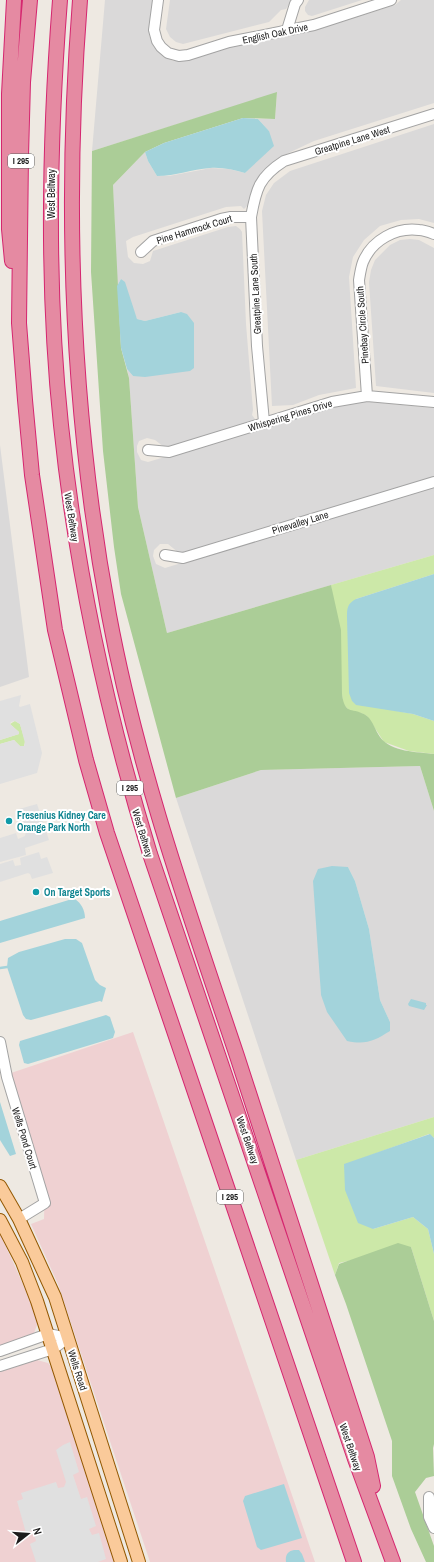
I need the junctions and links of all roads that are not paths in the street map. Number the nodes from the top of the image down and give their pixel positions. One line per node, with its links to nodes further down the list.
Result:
1 (14, 0): 14 (highway)
2 (30, 0): 14 (highway, I 295)
3 (60, 0): 32 (highway, West Beltway / I 295)
4 (80, 0): 32 (highway)
5 (158, 0): 8 (street, English Oak Drive)
6 (298, 0): 8 (street)
7 (391, 0): 8 (street, English Oak Drive)
8 (287, 30)
9 (434, 114): 10 (street, Greatpine Lane West)
10 (271, 170): 11 (street, Greatpine Lane South)
11 (251, 217): 13 (street, Pine Hammock Court); 17 (street, Greatpine Lane South)
12 (434, 234): 15 (street, Pinebay Circle South)
13 (140, 252)
14 (19, 323): 35 (highway, I 295)
15 (367, 396): 16 (street, Whispering Pines Drive); 17 (street, Whispering Pines Drive)
16 (434, 402)
17 (264, 422): 18 (street, Whispering Pines Drive)
18 (148, 450)
19 (434, 482): 20 (street, Pinevalley Lane)
20 (165, 555)
21 (0, 1042): 23 (street, Wells Pond Court)
22 (0, 1186): 23 (main road, Wells Road)
23 (19, 1219): 26 (main road, Wells Road)
24 (0, 1220): 25 (main road, Wells Road)
25 (48, 1334): 26 (street); 27 (main road, Wells Road); 28 (street)
26 (68, 1338): 27 (street); 34 (main road, Wells Road)
27 (54, 1349): 29 (street); 33 (main road, Wells Road)
28 (0, 1351)
29 (0, 1366)
30 (429, 1497): 31 (street)
31 (434, 1528)
32 (386, 1541): 36 (highway, West Beltway / I 295)
33 (121, 1562)
34 (139, 1562)
35 (354, 1562)
36 (393, 1562)

